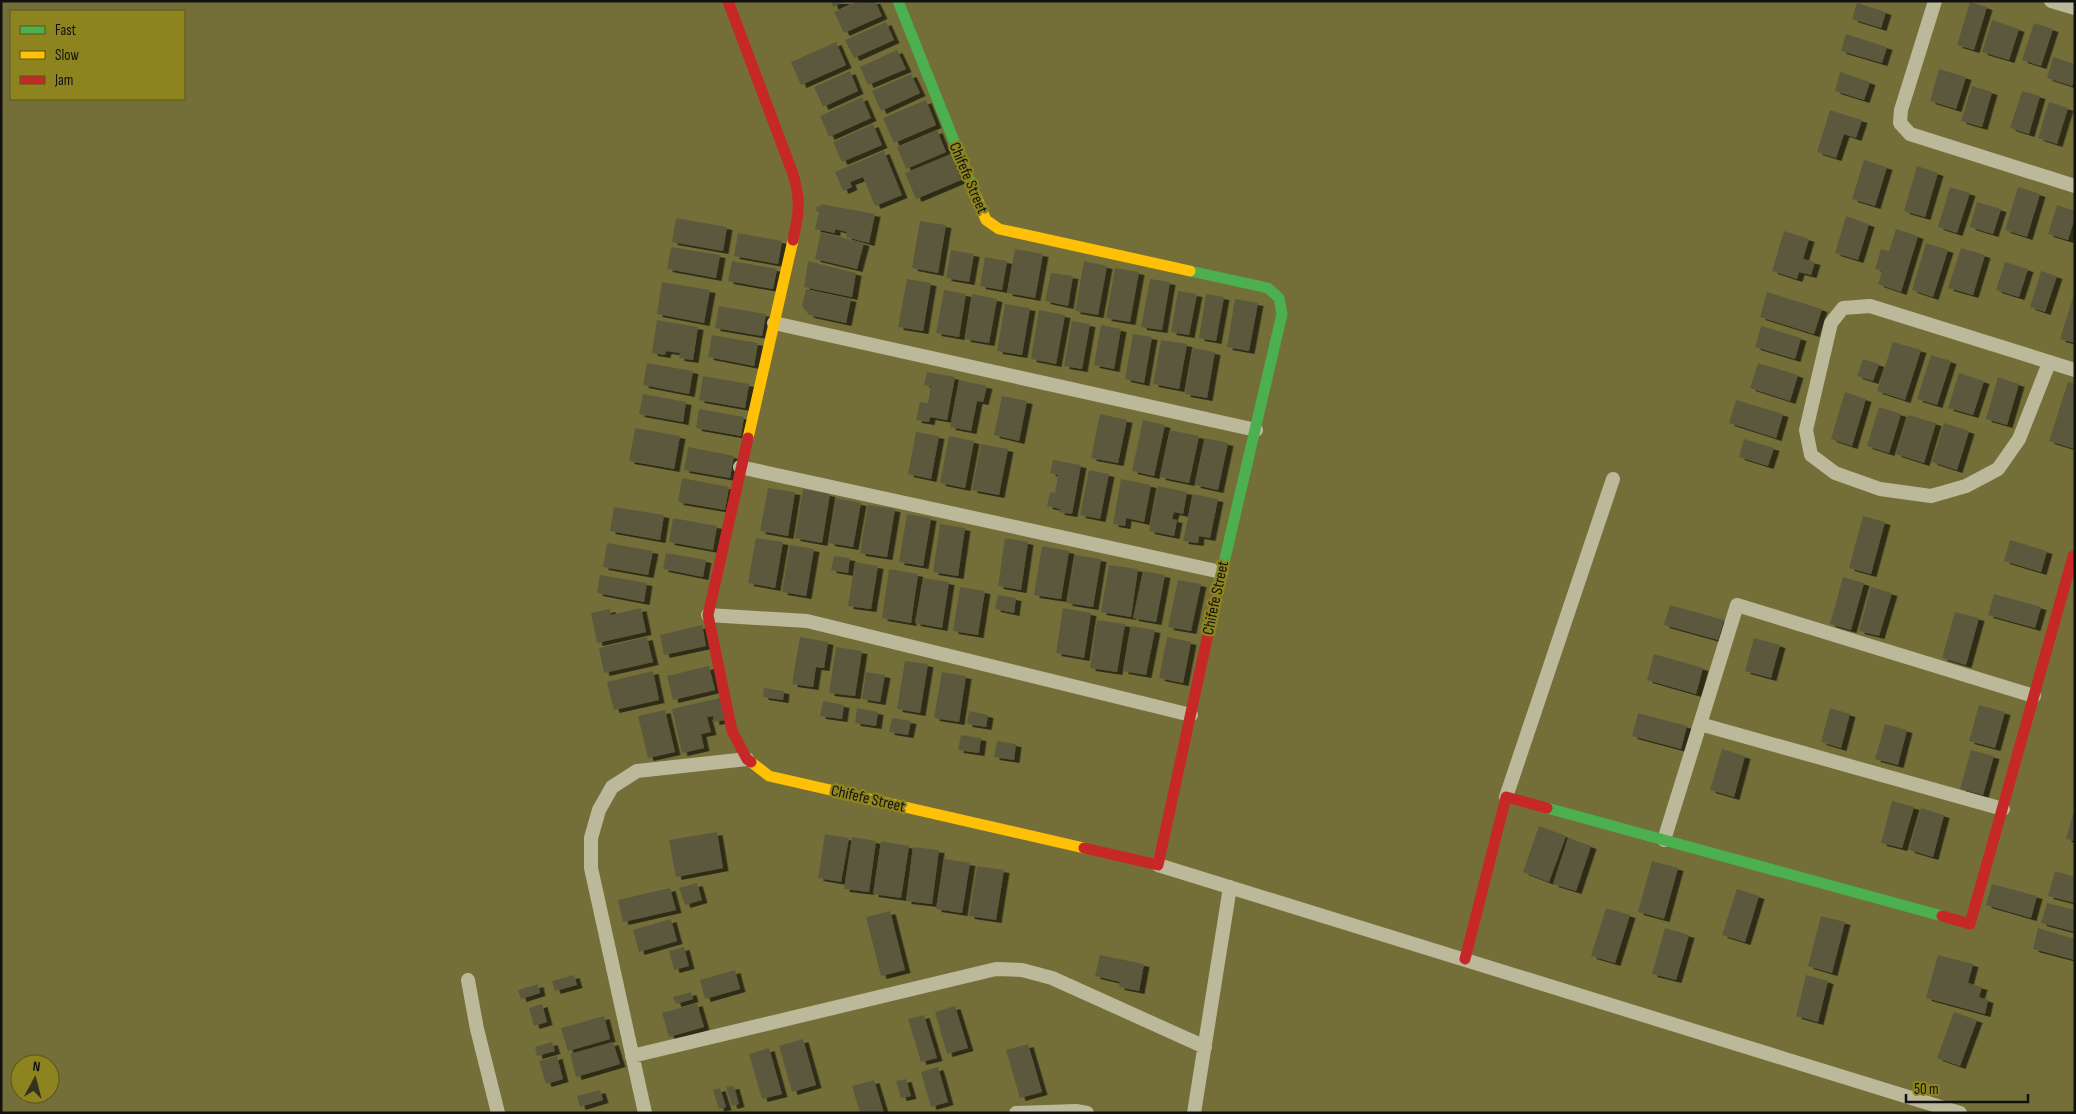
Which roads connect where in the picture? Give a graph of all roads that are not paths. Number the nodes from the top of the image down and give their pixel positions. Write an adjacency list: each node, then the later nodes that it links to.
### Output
1 (728, 1): 7 (street)
2 (898, 1): 10 (street, Chifefe Street)
3 (1935, 1): 6 (street)
4 (2051, 1): 5 (street)
5 (2075, 8)
6 (2075, 186)
7 (774, 323): 10 (street); 11 (street)
8 (2049, 362): 8 (street); 9 (street)
9 (2075, 370)
10 (1256, 430): 14 (street, Chifefe Street)
11 (740, 467): 14 (street); 15 (street)
12 (1613, 479): 20 (street)
13 (2075, 557): 16 (street)
14 (1221, 572): 17 (street, Chifefe Street)
15 (708, 614): 17 (street); 19 (street, Chifefe Street)
16 (2034, 696): 18 (street); 21 (street)
17 (1191, 715): 23 (street, Chifefe Street)
18 (1700, 724): 21 (street); 22 (street)
19 (747, 758): 23 (street, Chifefe Street); 28 (street)
20 (1506, 797): 22 (street); 25 (street)
21 (2003, 809): 22 (street)
22 (1664, 840)
23 (1158, 865): 24 (street)
24 (1230, 887): 25 (street); 27 (street)
25 (1465, 959): 34 (street)
26 (468, 980): 29 (street)
27 (1205, 1047): 28 (street); 33 (street)
28 (632, 1056): 30 (street)
29 (498, 1113)
30 (645, 1113)
31 (1016, 1113): 32 (street)
32 (1087, 1113)
33 (1194, 1113)
34 (1960, 1113)

